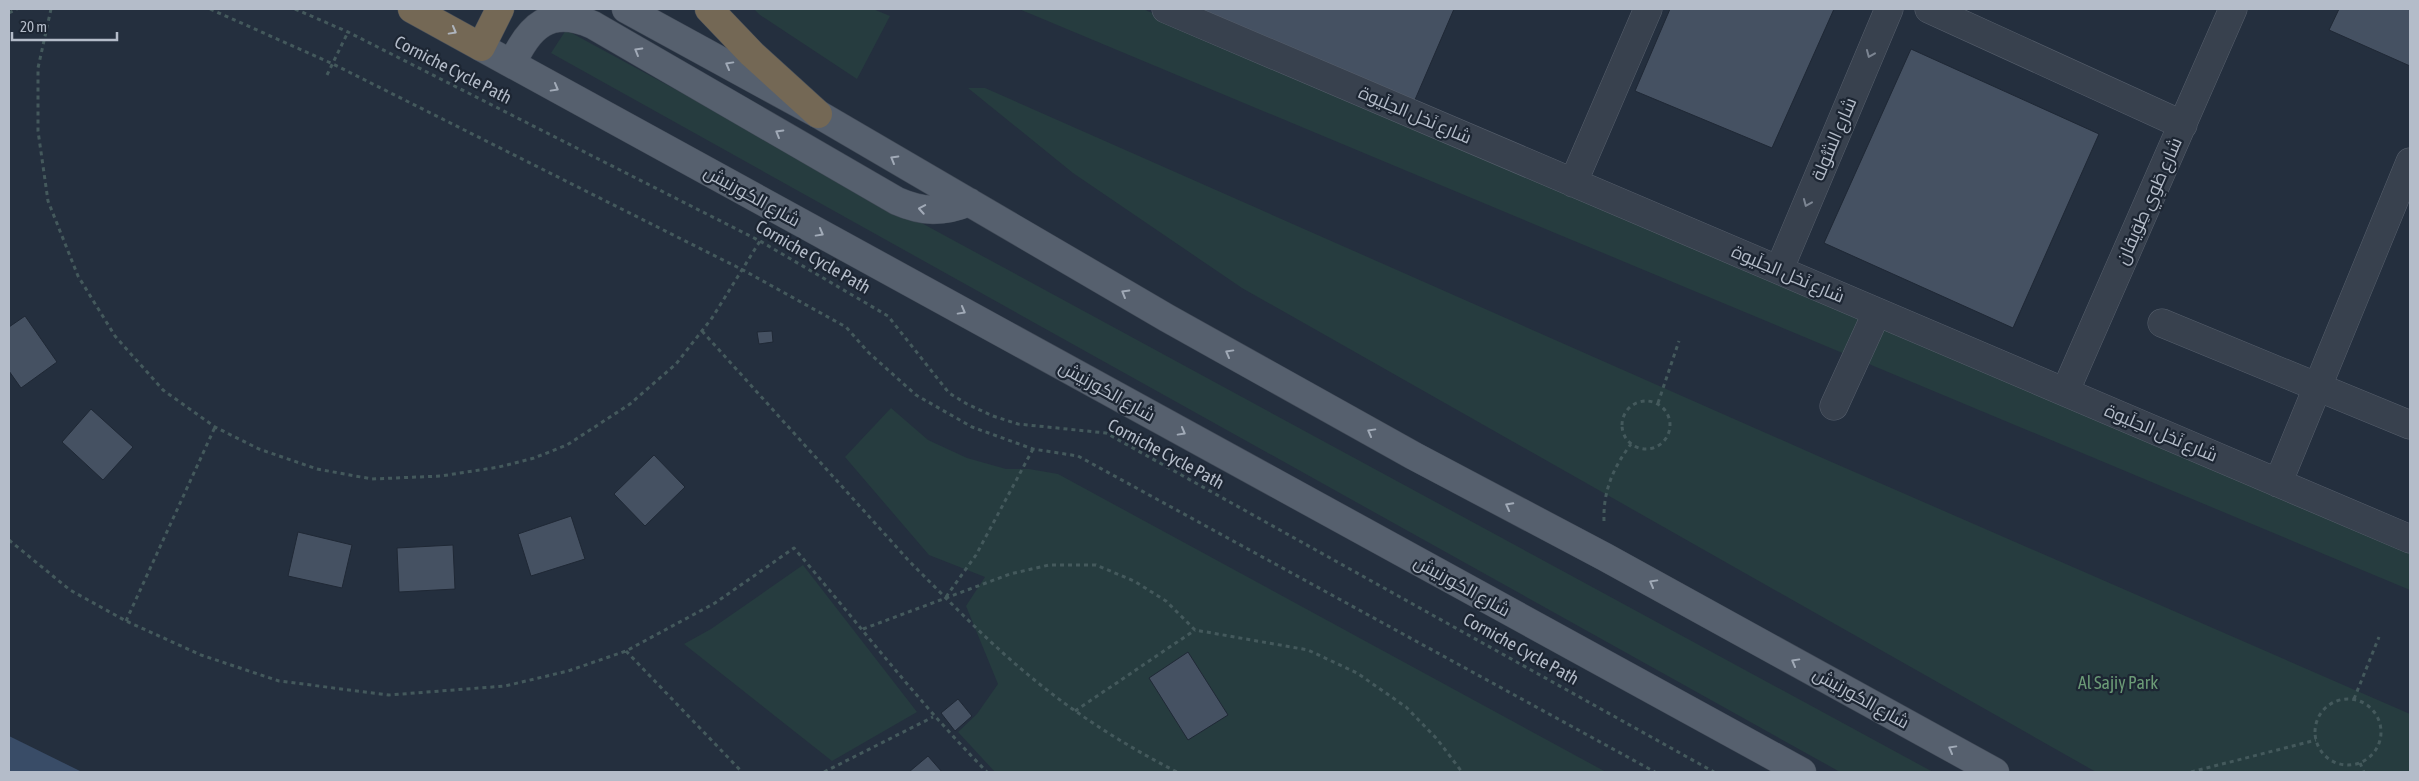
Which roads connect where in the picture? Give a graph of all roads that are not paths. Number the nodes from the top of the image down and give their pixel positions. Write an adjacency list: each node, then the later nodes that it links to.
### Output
1 (500, 9): 10 (highway)
2 (626, 9): 12 (main road, شارع الكورنيش, one-way to 2)
3 (709, 9): 12 (highway)
4 (1166, 9): 15 (street, شارع نَخل الحِلَيوة)
5 (1648, 9): 15 (street)
6 (1889, 9): 17 (street, شارع الشُّولة, one-way to 17)
7 (1929, 9): 13 (street)
8 (2233, 9): 13 (street, شارع طَوِي طِوَيقان)
9 (422, 11): 10 (highway, شارع الكورنيش, one-way to 10)
10 (481, 47): 11 (main road, شارع الكورنيش)
11 (512, 64): 16 (main road, one-way to 11); 26 (main road, شارع الكورنيش, one-way to 26)
12 (818, 114): 16 (main road, شارع الكورنيش, one-way to 12)
13 (2183, 125): 21 (street, شارع طَوِي طِوَيقان)
14 (2410, 162): 20 (street)
15 (1573, 183): 17 (street, شارع نَخل الحِلَيوة)
16 (969, 202): 27 (main road, شارع الكورنيش, one-way to 16)
17 (1779, 270): 18 (street, شارع نَخل الحِلَيوة)
18 (1877, 312): 21 (street, شارع نَخل الحِلَيوة); 22 (street)
19 (2162, 323): 20 (street)
20 (2318, 387): 23 (street); 24 (street)
21 (2065, 392): 24 (street, شارع نَخل الحِلَيوة)
22 (1834, 406)
23 (2410, 425)
24 (2278, 483): 25 (street, شارع نَخل الحِلَيوة)
25 (2410, 539)
26 (1802, 772)
27 (1995, 772)

